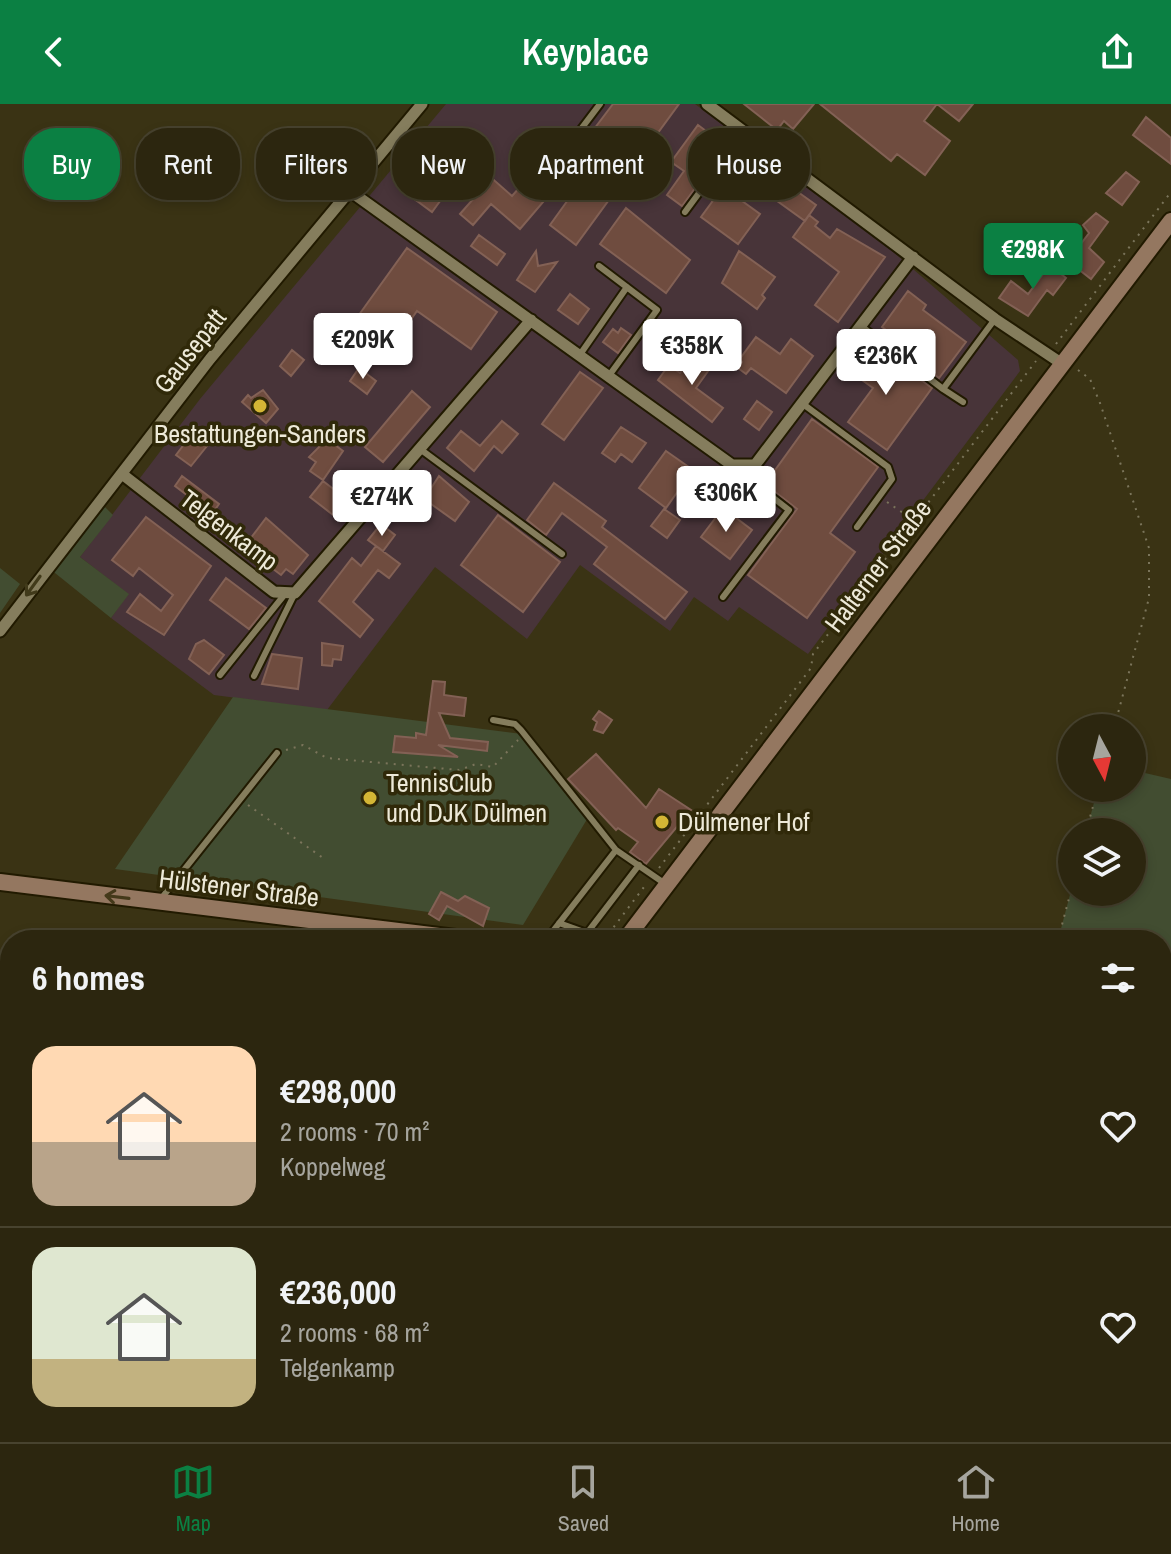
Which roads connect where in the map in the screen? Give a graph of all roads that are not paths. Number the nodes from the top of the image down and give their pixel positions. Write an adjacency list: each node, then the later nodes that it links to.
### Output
1 (422, 104): 6 (street, Gausepatt)
2 (600, 104): 4 (lane)
3 (707, 104): 5 (street)
4 (582, 128)
5 (739, 128)
6 (376, 160)
7 (810, 181): 13 (street)
8 (342, 200): 27 (street, Gausepatt)
9 (363, 200): 17 (street)
10 (694, 200): 11 (lane)
11 (685, 212)
12 (1171, 221): 20 (main road, Halterner Straße)
13 (913, 257): 16 (street); 18 (street)
14 (599, 266): 15 (lane)
15 (627, 287): 19 (lane); 21 (lane)
16 (995, 319): 20 (street); 22 (lane)
17 (531, 320): 19 (street); 25 (street, Telgenkamp)
18 (861, 326): 22 (lane); 24 (street)
19 (579, 356): 21 (street)
20 (1061, 363): 39 (main road, Halterner Straße)
21 (608, 377): 26 (street)
22 (943, 389): 23 (lane)
23 (963, 402)
24 (803, 404): 26 (street); 28 (lane)
25 (418, 448): 29 (lane); 30 (street, Telgenkamp)
26 (749, 465): 31 (lane)
27 (122, 474): 30 (street, Telgenkamp); 32 (street, Gausepatt, one-way to 32)
28 (857, 527)
29 (562, 554)
30 (290, 593): 33 (lane); 34 (lane)
31 (723, 597)
32 (0, 631)
33 (220, 675)
34 (254, 676)
35 (493, 720): 37 (lane)
36 (277, 753): 41 (lane)
37 (616, 850): 38 (lane); 42 (lane)
38 (639, 865): 39 (lane); 46 (lane)
39 (660, 880): 47 (main road, Halterner Straße)
40 (0, 882): 41 (main road, Hülstener Straße, one-way to 40)
41 (158, 902): 43 (main road, Hülstener Straße)
42 (559, 923): 44 (lane); 45 (lane)
43 (389, 930)
44 (554, 930)
45 (579, 930)
46 (589, 930)
47 (631, 930)

